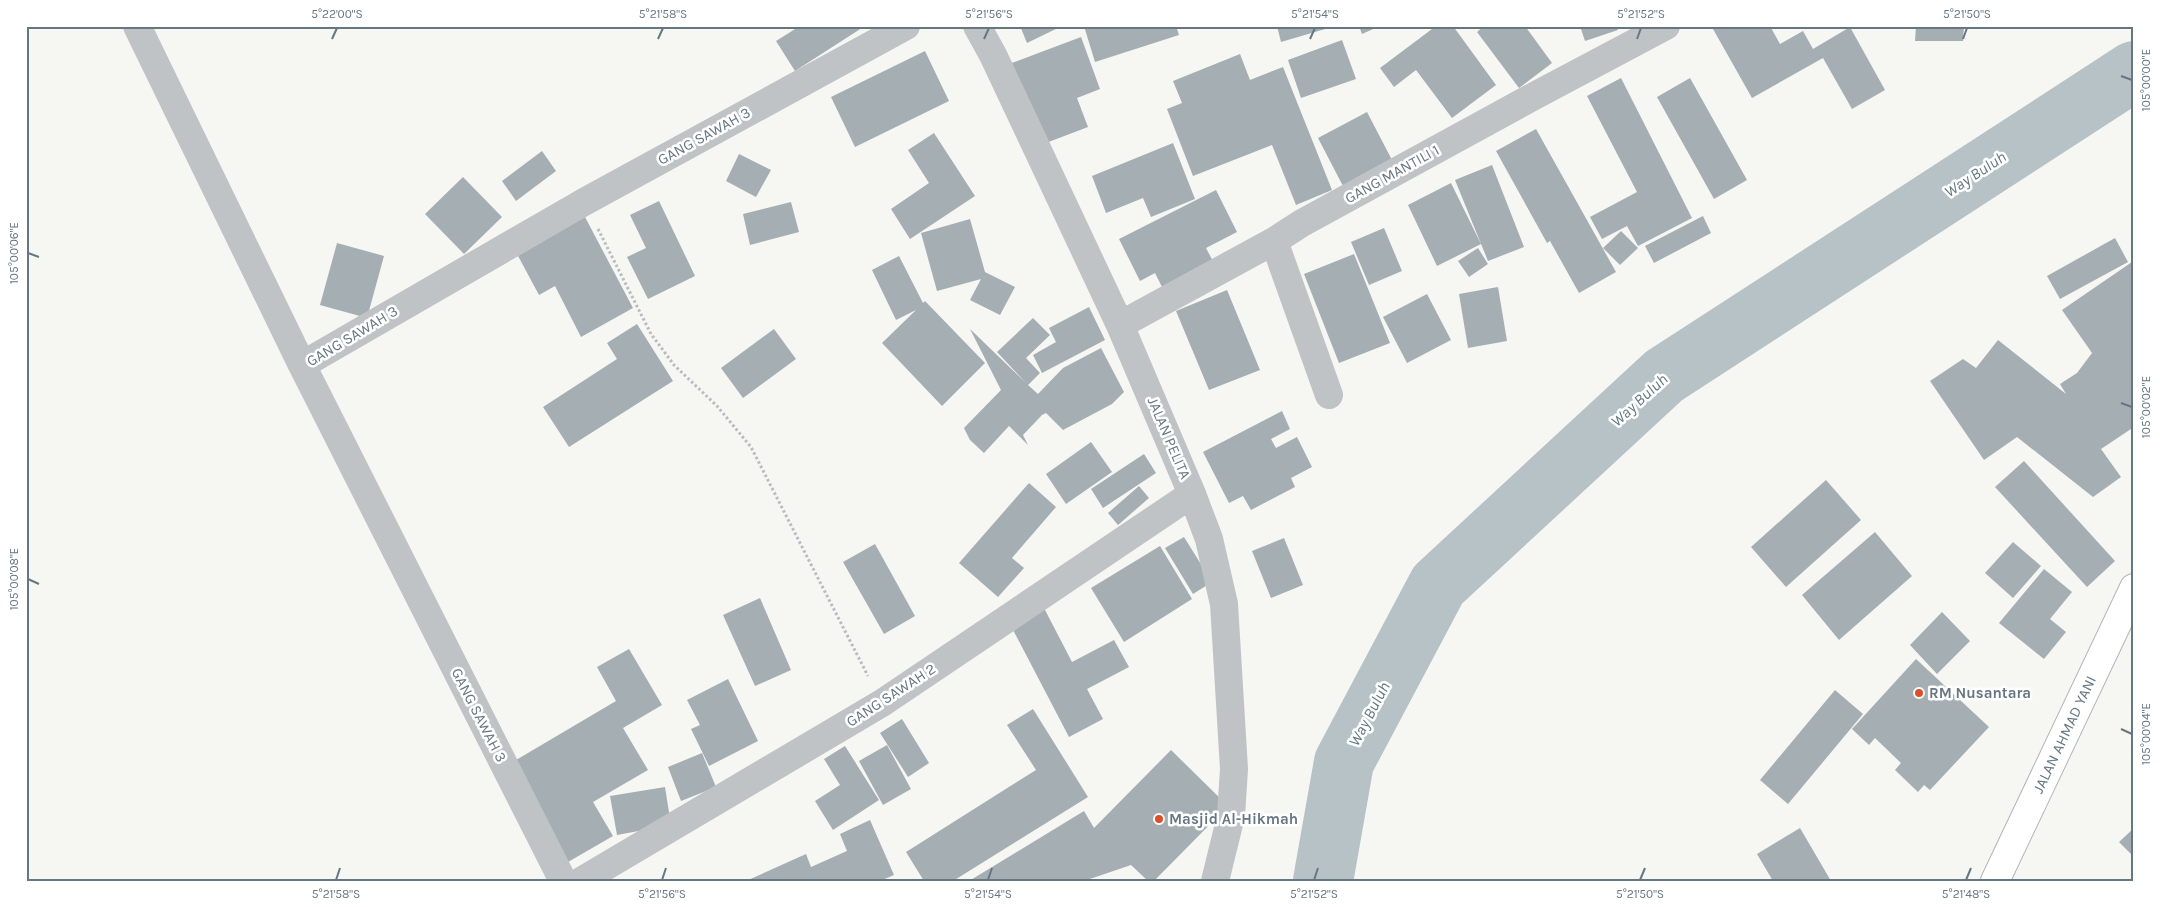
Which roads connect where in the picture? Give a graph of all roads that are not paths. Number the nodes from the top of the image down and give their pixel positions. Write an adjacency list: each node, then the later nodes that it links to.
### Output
1 (137, 26): 7 (street)
2 (906, 26): 7 (street, GANG SAWAH 3)
3 (977, 26): 6 (street, JALAN PELITA)
4 (1666, 26): 5 (street, GANG MANTILI 1)
5 (1274, 242): 6 (street, GANG MANTILI 1); 8 (street)
6 (1120, 325): 9 (street, JALAN PELITA)
7 (302, 364): 11 (street, GANG SAWAH 3)
8 (1329, 396)
9 (1192, 494): 12 (street, GANG SAWAH 2); 13 (street, JALAN PELITA)
10 (2134, 588): 14 (highway, JALAN AHMAD YANI)
11 (563, 881)
12 (581, 881)
13 (1215, 881)
14 (1995, 881)

